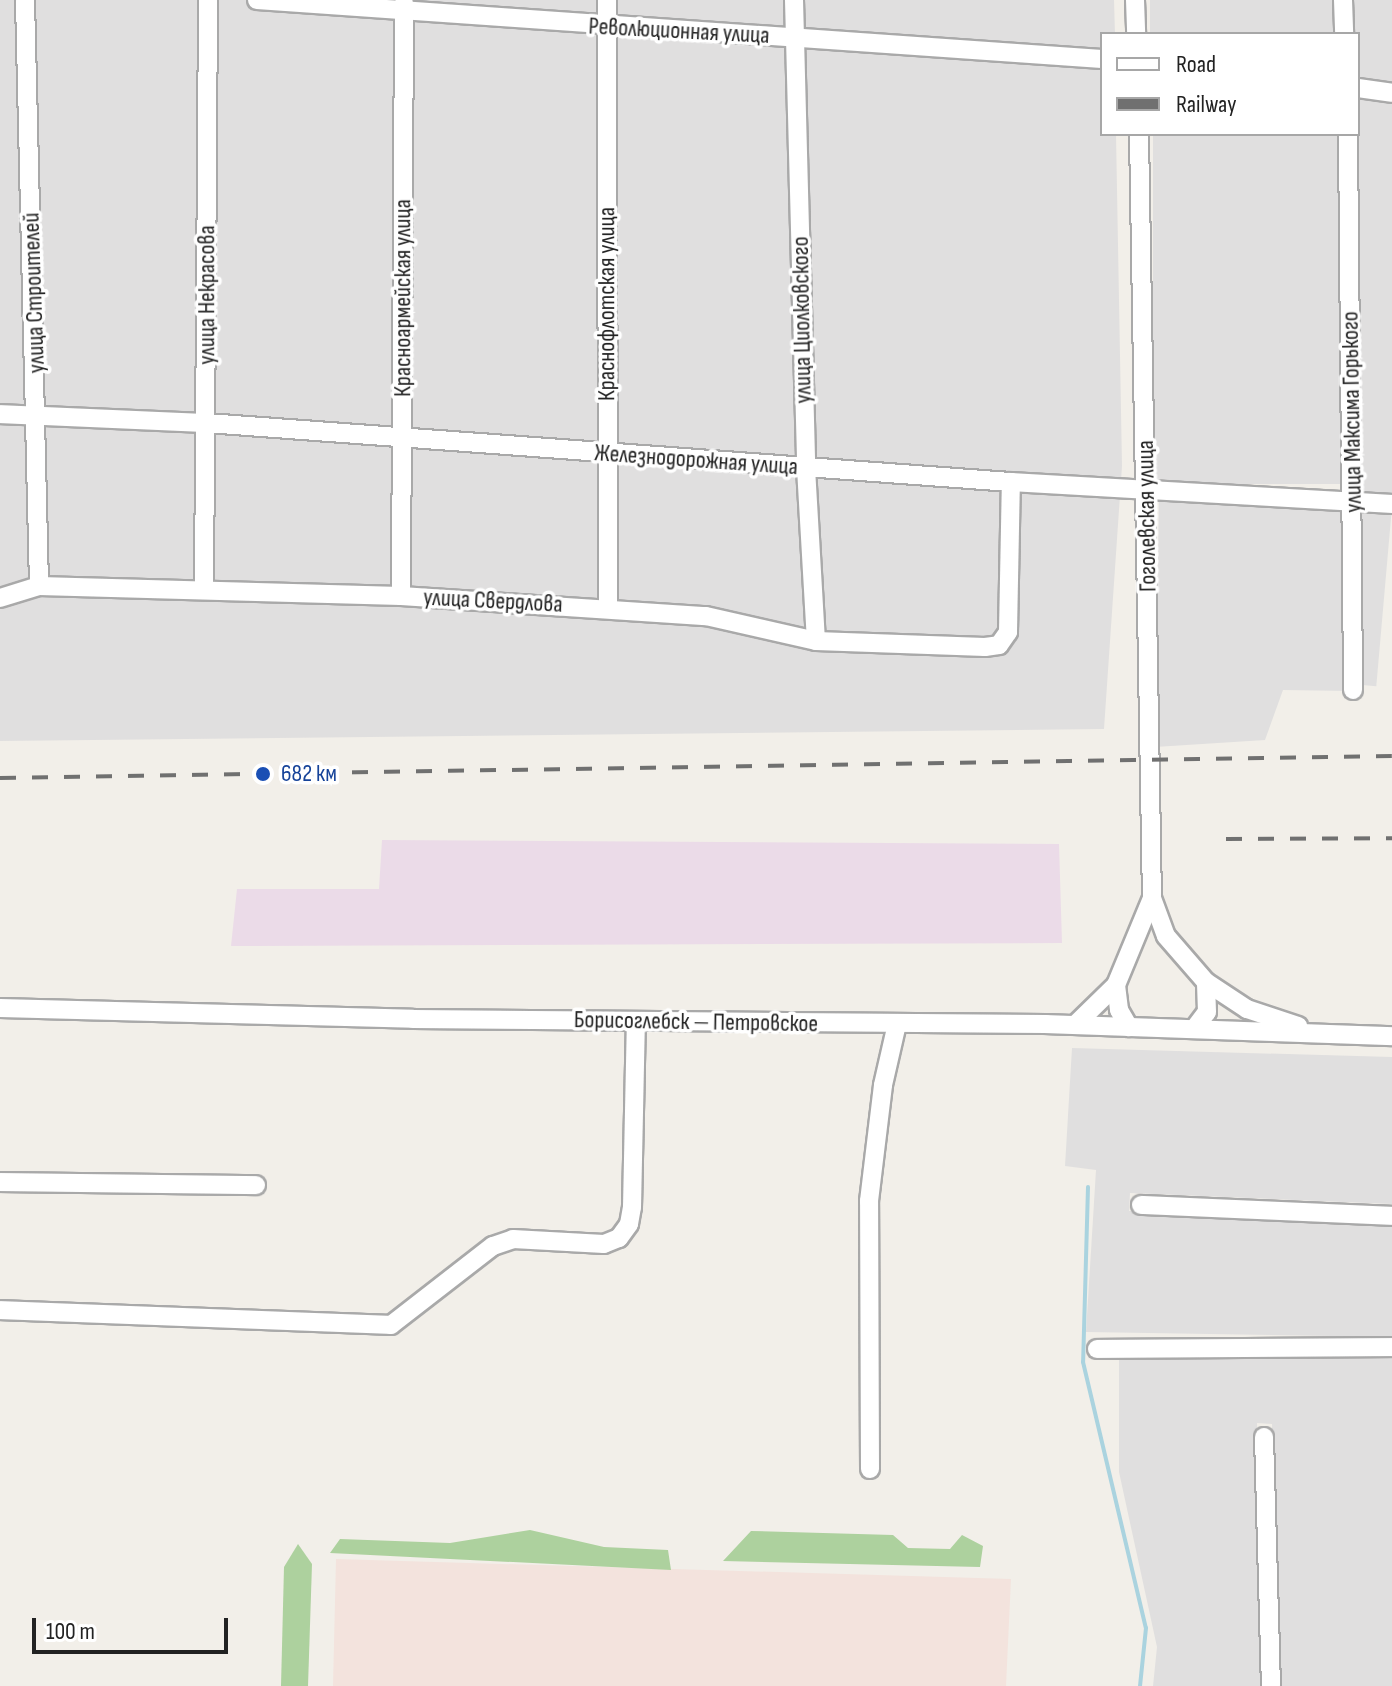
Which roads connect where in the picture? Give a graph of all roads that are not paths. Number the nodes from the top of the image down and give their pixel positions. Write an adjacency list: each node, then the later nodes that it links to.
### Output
1 (25, 0): 19 (street, улица Строителей)
2 (208, 0): 20 (street, улица Некрасова)
3 (257, 0): 8 (street, Революционная улица)
4 (607, 0): 9 (street, Краснофлотская улица)
5 (794, 0): 12 (street, улица Циолковского)
6 (1135, 0): 10 (street)
7 (1343, 0): 11 (street)
8 (404, 6): 9 (street, Революционная улица); 21 (street, Красноармейская улица)
9 (607, 28): 12 (street, Революционная улица); 22 (street, Краснофлотская улица)
10 (1136, 32)
11 (1344, 32)
12 (795, 37): 13 (street, Революционная улица); 23 (street, улица Циолковского)
13 (1100, 59)
14 (1360, 88): 15 (street)
15 (1392, 93)
16 (1139, 136): 25 (street, Гоголевская улица)
17 (1348, 136): 26 (street, улица Максима Горького)
18 (0, 414): 19 (street, Железнодорожная улица)
19 (37, 415): 20 (street, Железнодорожная улица); 28 (street, улица Строителей)
20 (207, 423): 21 (street, Железнодорожная улица); 29 (street, улица Некрасова)
21 (403, 438): 22 (street, Железнодорожная улица); 30 (street, Красноармейская улица)
22 (607, 454): 23 (street, Железнодорожная улица); 32 (street, Краснофлотская улица)
23 (806, 468): 24 (street, Железнодорожная улица); 33 (street, улица Циолковского)
24 (1011, 482): 25 (street, Железнодорожная улица); 33 (street, улица Свердлова)
25 (1147, 489): 26 (street, Железнодорожная улица); 35 (street, Гоголевская улица)
26 (1354, 501): 27 (street, Железнодорожная улица); 34 (street, улица Максима Горького)
27 (1392, 504)
28 (39, 586): 29 (street, улица Свердлова); 31 (street, улица Свердлова)
29 (204, 590): 30 (street, улица Свердлова)
30 (401, 596): 32 (street, улица Свердлова)
31 (0, 598)
32 (608, 608): 33 (street, улица Свердлова)
33 (816, 641)
34 (1353, 690)
35 (1152, 898): 36 (street); 37 (street)
36 (1206, 982): 43 (street); 44 (street)
37 (1116, 985): 41 (street); 42 (street)
38 (0, 1008): 39 (street, Борисоглебск — Петровское)
39 (636, 1022): 40 (street, Борисоглебск — Петровское); 50 (street)
40 (897, 1024): 41 (street, Борисоглебск — Петровское); 54 (street)
41 (1075, 1025): 42 (street, Борисоглебск — Петровское)
42 (1129, 1027): 43 (street, Борисоглебск — Петровское)
43 (1194, 1029): 44 (street, Борисоглебск — Петровское)
44 (1316, 1032): 45 (street, Борисоглебск — Петровское)
45 (1392, 1036)
46 (0, 1182): 47 (street)
47 (256, 1185)
48 (1141, 1205): 49 (street)
49 (1392, 1216)
50 (0, 1310)
51 (1392, 1347): 52 (street)
52 (1097, 1349)
53 (1264, 1437): 55 (street)
54 (870, 1469)
55 (1271, 1686)

